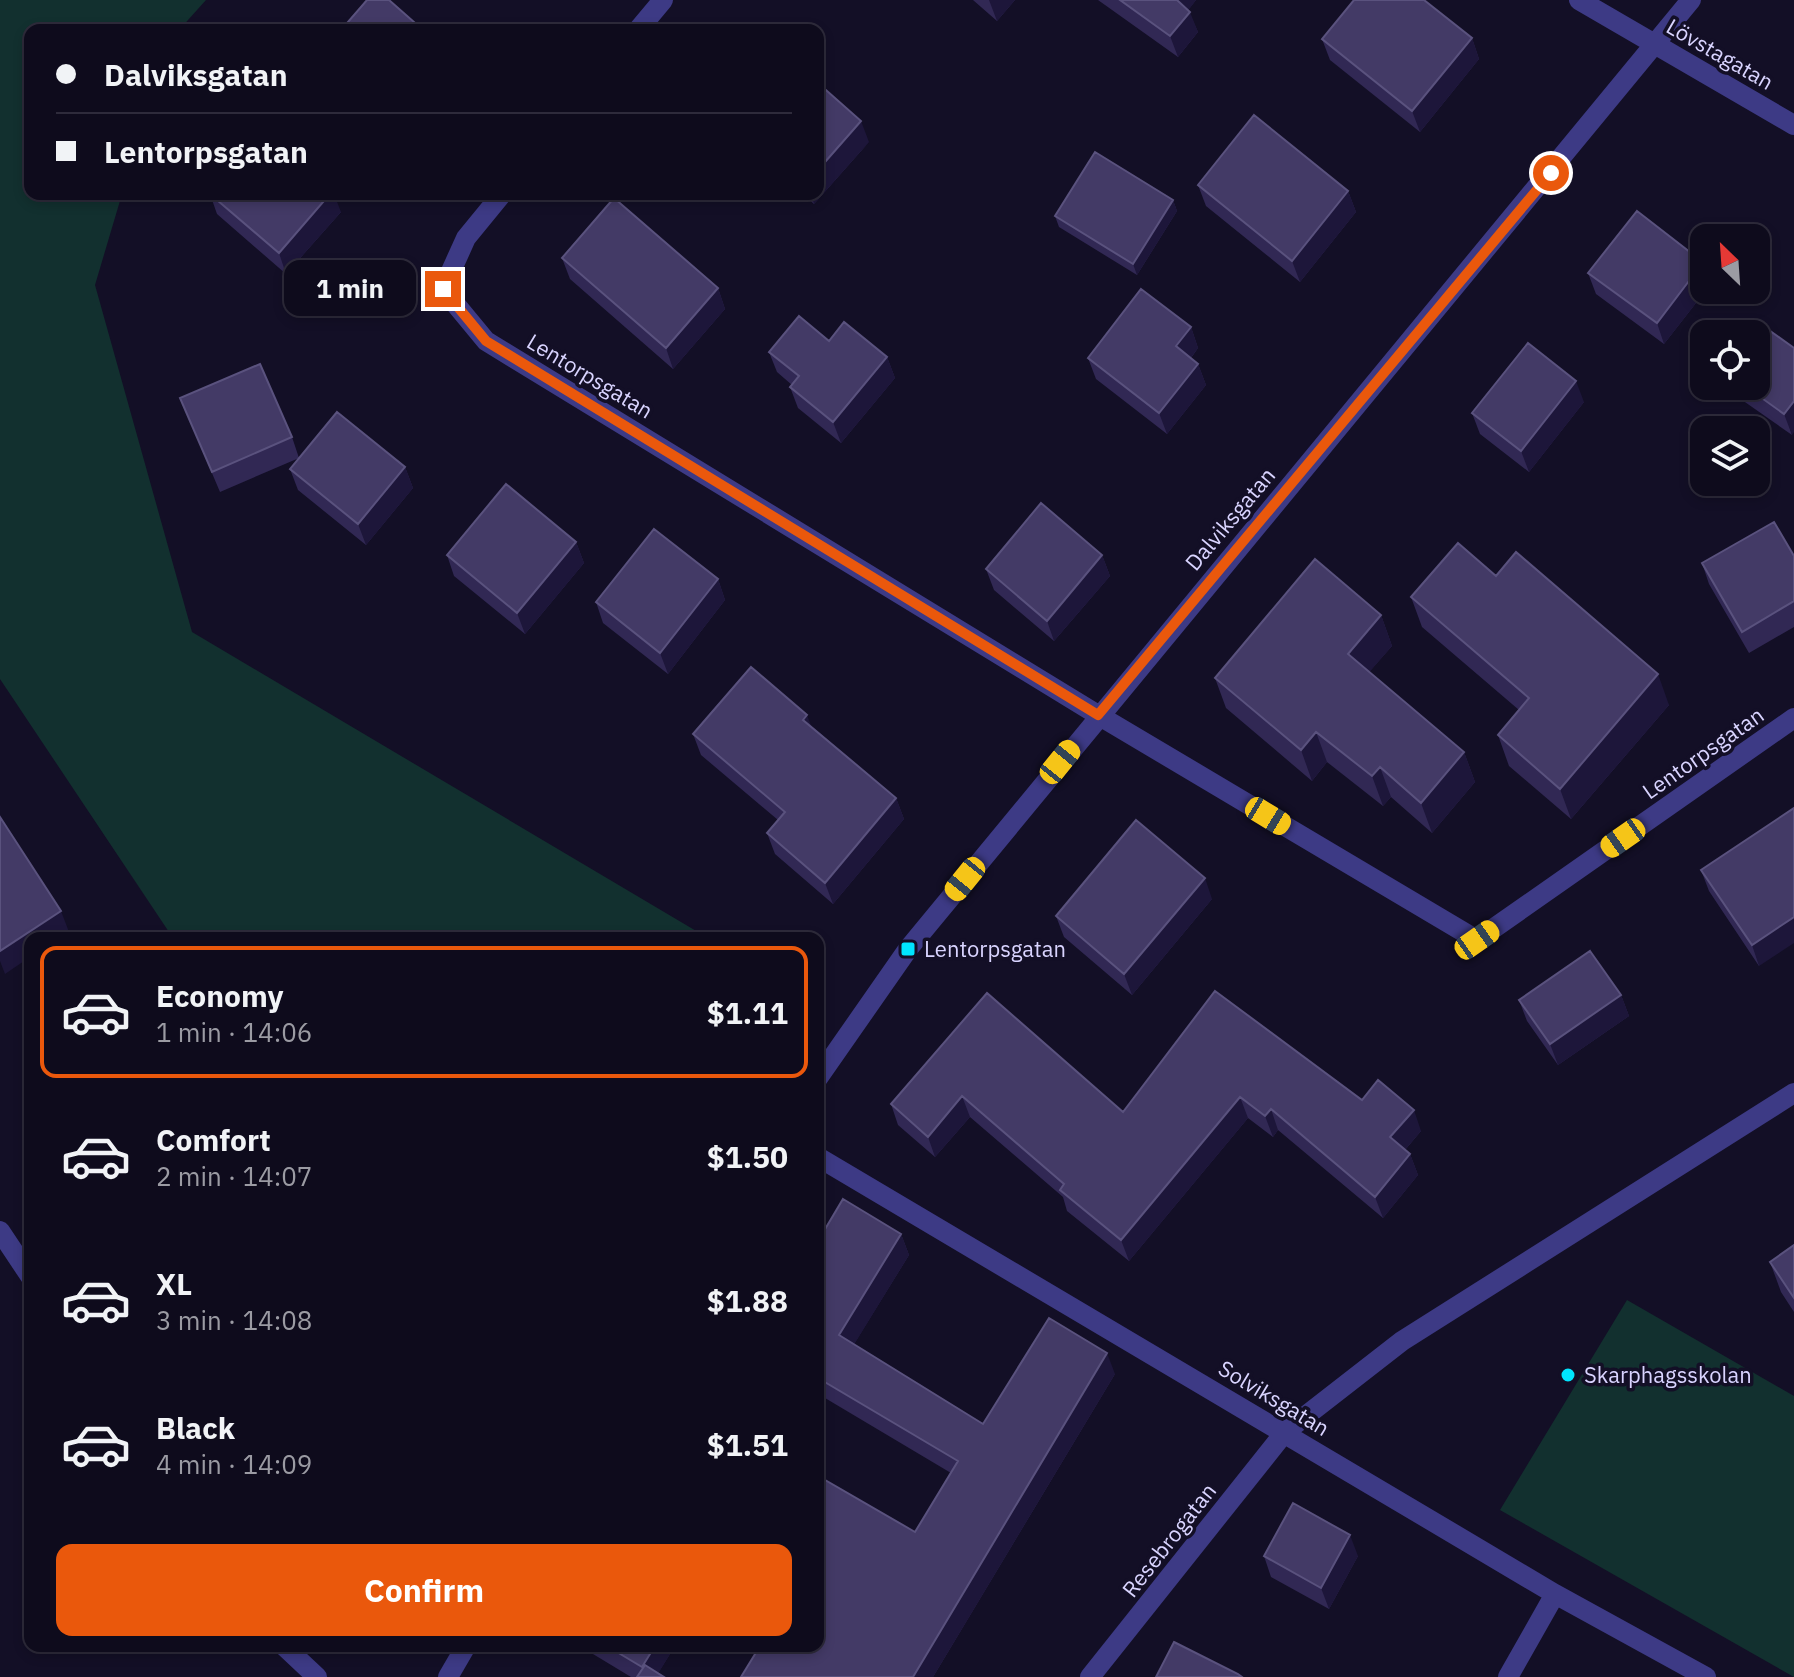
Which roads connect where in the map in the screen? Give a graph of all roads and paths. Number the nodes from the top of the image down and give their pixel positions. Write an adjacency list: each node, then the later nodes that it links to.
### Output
1 (663, 0): 4 (street)
2 (1579, 0): 5 (street, Lövstagatan)
3 (1691, 0): 5 (street, Dalviksgatan)
4 (643, 24)
5 (1656, 44): 6 (street, Lövstagatan); 8 (street, Dalviksgatan)
6 (1794, 125)
7 (497, 200): 8 (street, Lentorpsgatan)
8 (1098, 715): 9 (street, Lentorpsgatan); 10 (street, Dalviksgatan)
9 (1794, 718)
10 (824, 1069)
11 (1794, 1093): 15 (street, Resebrogatan)
12 (824, 1161): 15 (street, Solviksgatan)
13 (0, 1231): 14 (street)
14 (24, 1267)
15 (1285, 1432): 16 (street, Solviksgatan); 21 (street, Resebrogatan)
16 (1555, 1594): 22 (street); 23 (street, Solviksgatan)
17 (290, 1652): 19 (street)
18 (463, 1652): 20 (street)
19 (317, 1677)
20 (448, 1677)
21 (1090, 1677)
22 (1508, 1677)
23 (1706, 1677)

